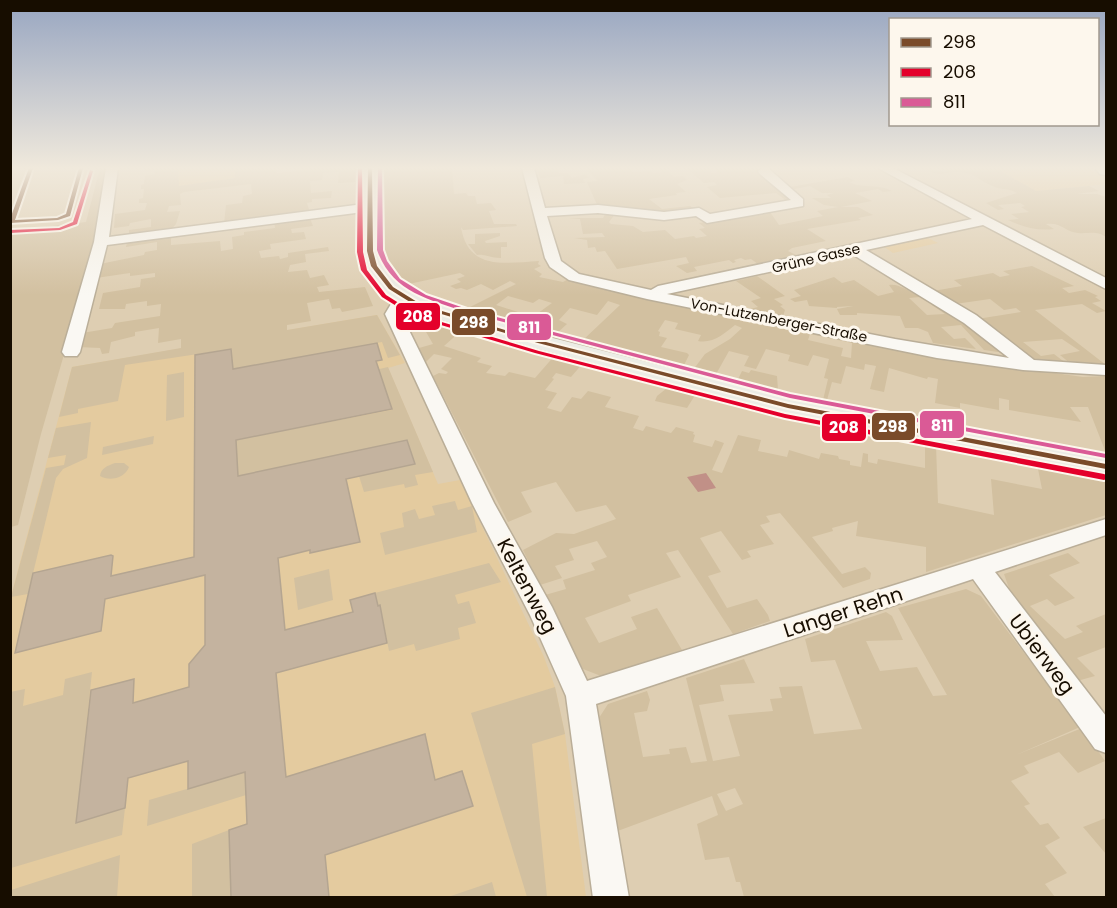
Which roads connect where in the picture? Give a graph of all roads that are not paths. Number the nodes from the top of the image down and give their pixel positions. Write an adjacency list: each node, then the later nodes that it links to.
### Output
1 (106, 210): 10 (street)
2 (344, 210): 10 (street)
3 (370, 210): 14 (street)
4 (572, 210): 8 (street)
5 (611, 210): 6 (street)
6 (753, 210)
7 (963, 210): 9 (street)
8 (541, 212): 13 (street, Von-Lutzenberger-Straße)
9 (983, 221): 11 (street, Grüne Gasse); 12 (street)
10 (101, 242): 15 (street)
11 (854, 249): 13 (street, Grüne Gasse); 16 (street)
12 (1107, 284)
13 (648, 293): 16 (street, Von-Lutzenberger-Straße)
14 (410, 301): 18 (street); 21 (street, Keltenweg)
15 (71, 352)
16 (1029, 364): 17 (street, Von-Lutzenberger-Straße)
17 (1107, 370)
18 (1107, 467)
19 (1107, 527): 20 (street, Langer Rehn)
20 (978, 568): 21 (street, Langer Rehn); 22 (street, Ubierweg)
21 (580, 696): 23 (street, Keltenweg)
22 (1107, 739)
23 (611, 897)

